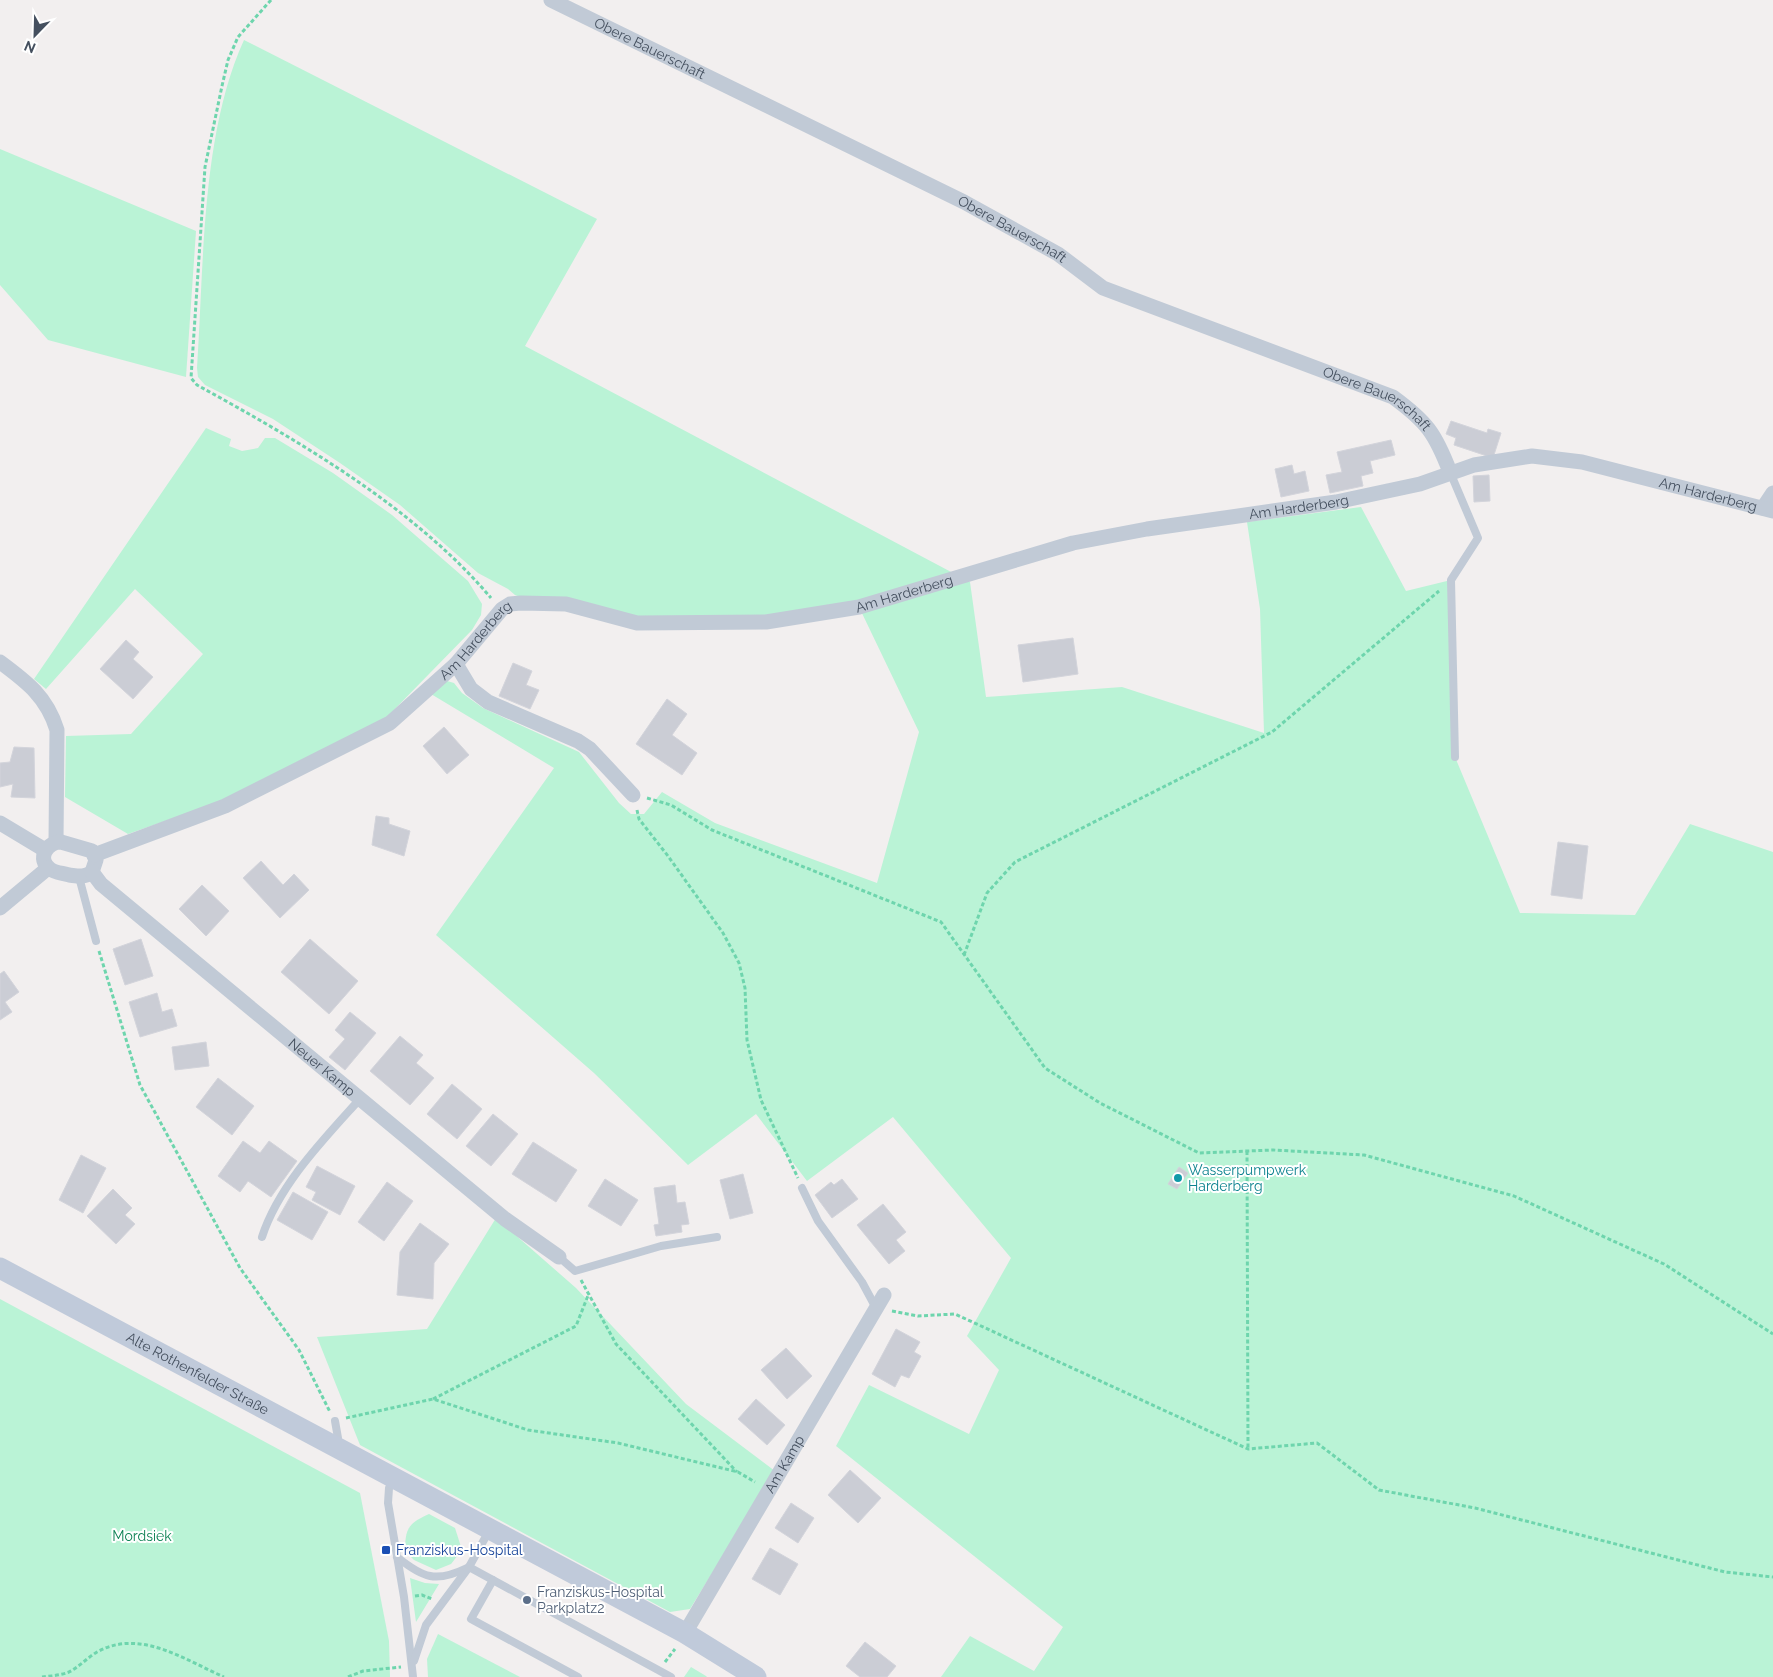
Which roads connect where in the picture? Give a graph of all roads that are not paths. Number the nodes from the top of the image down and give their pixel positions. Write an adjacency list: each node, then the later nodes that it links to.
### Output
1 (551, 0): 2 (street, Obere Bauerschaft)
2 (1450, 472): 4 (street, Am Harderberg); 6 (street, Am Harderberg); 7 (lane)
3 (1773, 493): 4 (street)
4 (1768, 510)
5 (0, 662): 10 (street)
6 (456, 664): 8 (street); 11 (street, Am Harderberg)
7 (1455, 758)
8 (633, 795)
9 (0, 823): 10 (street)
10 (51, 846): 11 (street); 12 (street)
11 (94, 855): 13 (street)
12 (48, 868): 13 (street); 14 (street)
13 (85, 874): 15 (lane); 16 (street, Neuer Kamp)
14 (0, 908)
15 (96, 941)
16 (359, 1100): 18 (lane); 20 (street, Neuer Kamp)
17 (802, 1188): 22 (lane)
18 (262, 1237)
19 (717, 1237): 20 (lane)
20 (559, 1257)
21 (0, 1268): 24 (street, Alte Rothenfelder Straße)
22 (880, 1302): 30 (street, Am Kamp)
23 (335, 1421): 24 (lane)
24 (336, 1447): 25 (street, Alte Rothenfelder Straße)
25 (395, 1477): 26 (street, Alte Rothenfelder Straße); 27 (lane)
26 (490, 1528): 28 (lane); 30 (street, Alte Rothenfelder Straße)
27 (397, 1557): 28 (lane); 31 (lane)
28 (469, 1567): 29 (lane); 31 (lane)
29 (493, 1580): 33 (lane); 34 (lane)
30 (682, 1638): 35 (street, Alte Rothenfelder Straße)
31 (412, 1665): 32 (lane)
32 (412, 1677)
33 (578, 1677)
34 (671, 1677)
35 (756, 1677)

